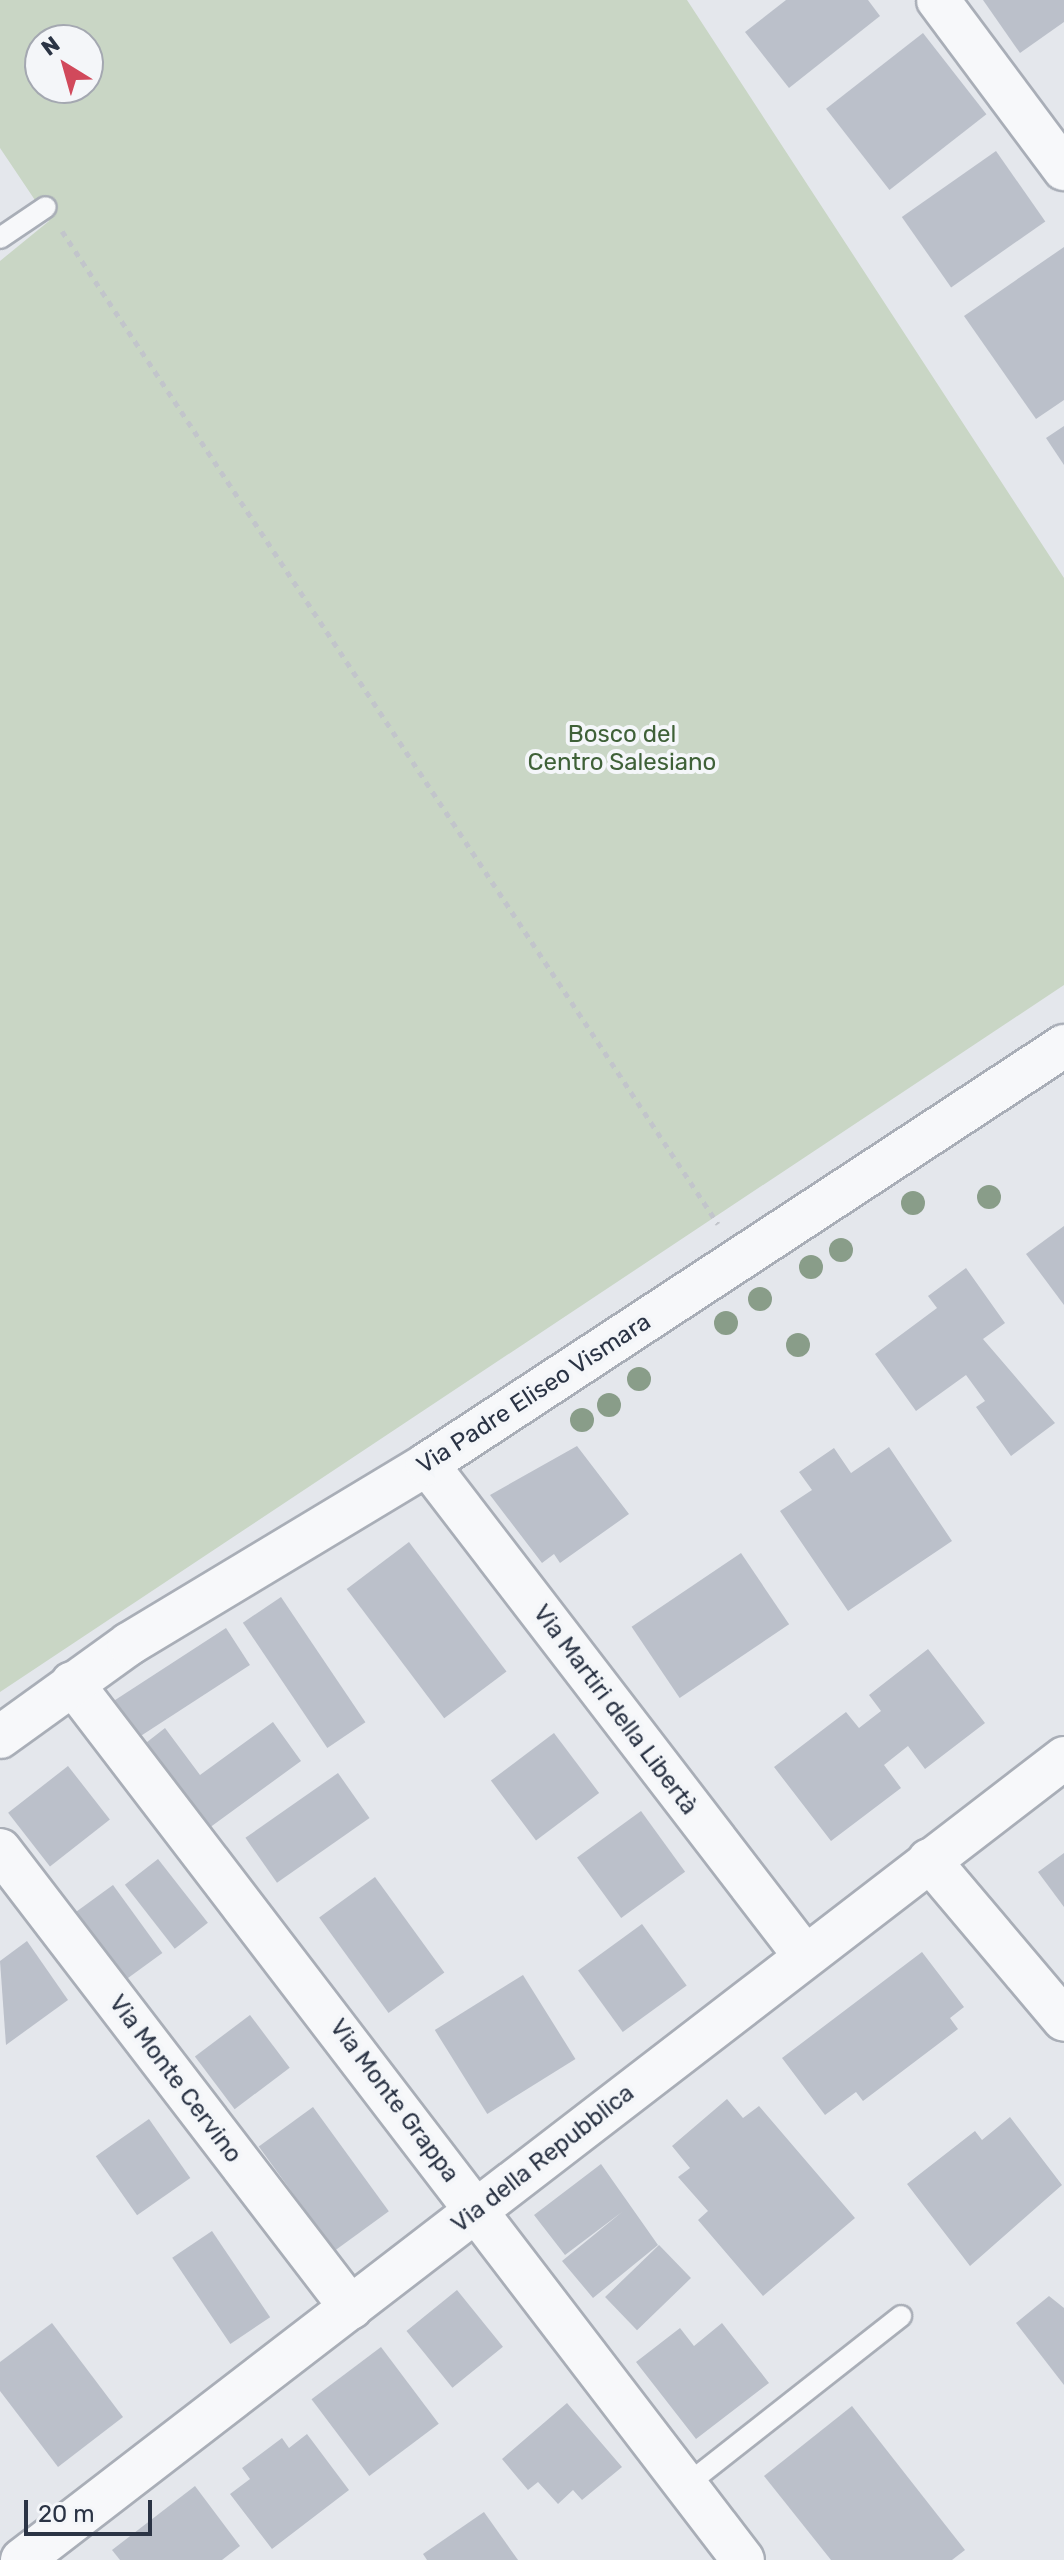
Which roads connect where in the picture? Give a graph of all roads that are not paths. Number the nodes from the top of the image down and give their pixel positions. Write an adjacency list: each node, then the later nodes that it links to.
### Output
1 (938, 0): 2 (street)
2 (1064, 169)
3 (46, 207): 4 (lane)
4 (0, 238)
5 (1064, 1046): 6 (street, Via Padre Eliseo Vismara)
6 (427, 1464): 7 (street, Via Padre Eliseo Vismara); 12 (street, Via Martiri della Libertà)
7 (72, 1683): 8 (street, Via Padre Eliseo Vismara); 14 (street, Via Monte Grappa)
8 (0, 1737)
9 (1064, 1758): 11 (street, Via della Repubblica)
10 (0, 1850): 15 (street, Via Monte Cervino)
11 (929, 1860): 12 (street, Via della Repubblica); 13 (street)
12 (804, 1955): 14 (street, Via della Repubblica)
13 (1064, 2020)
14 (477, 2211): 15 (street, Via della Repubblica); 17 (street, Via Monte Grappa)
15 (351, 2308): 18 (street, Via della Repubblica)
16 (901, 2316): 17 (lane)
17 (689, 2483): 19 (street, Via Monte Grappa)
18 (22, 2560)
19 (743, 2560)

